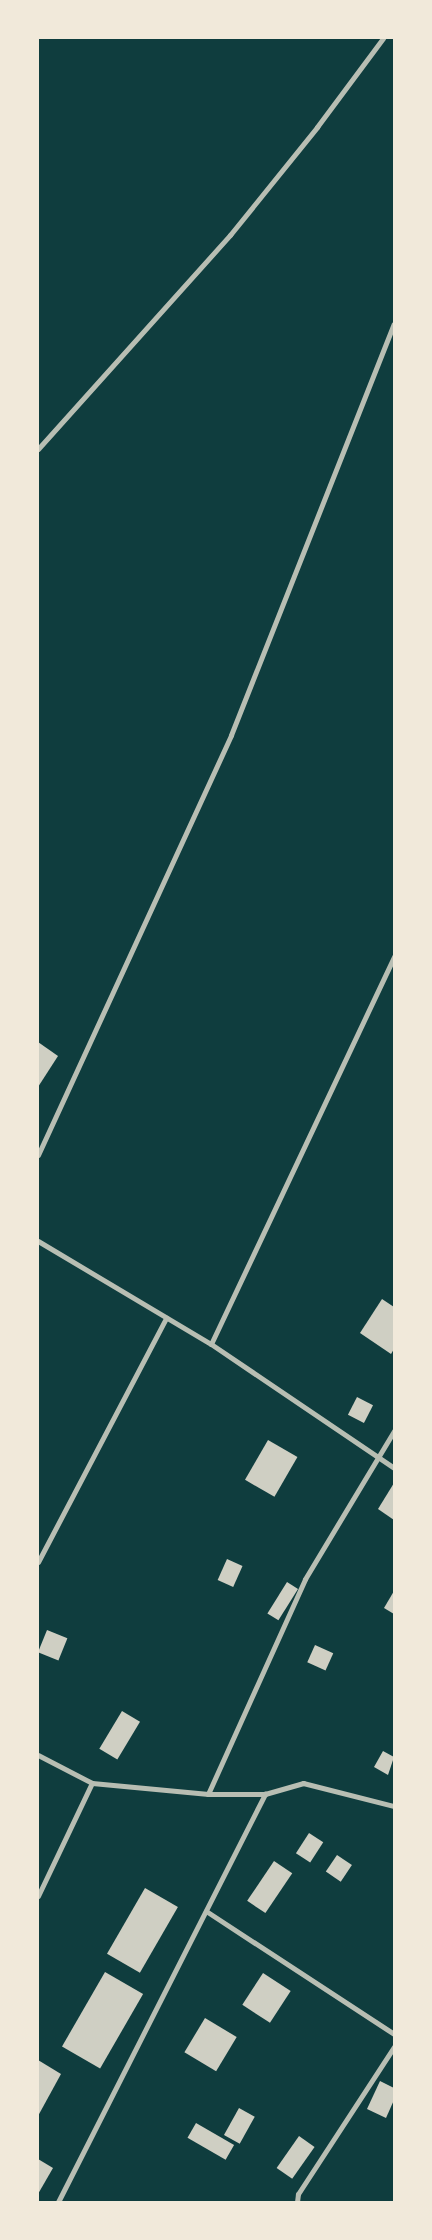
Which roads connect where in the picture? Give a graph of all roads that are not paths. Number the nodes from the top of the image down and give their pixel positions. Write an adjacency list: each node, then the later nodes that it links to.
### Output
1 (382, 38): 3 (street)
2 (394, 324): 5 (street)
3 (38, 449)
4 (394, 956): 8 (street)
5 (38, 1155)
6 (38, 1241): 7 (street)
7 (166, 1318): 8 (street); 12 (street)
8 (211, 1344): 10 (street)
9 (394, 1432): 10 (street)
10 (378, 1457): 11 (street); 15 (street)
11 (394, 1468)
12 (38, 1562)
13 (38, 1755): 14 (street)
14 (92, 1782): 15 (street); 18 (street)
15 (208, 1794): 16 (street)
16 (265, 1794): 17 (street); 19 (street)
17 (394, 1806)
18 (38, 1896)
19 (206, 1910): 20 (street); 22 (street)
20 (394, 2034)
21 (394, 2048): 23 (street)
22 (58, 2202)
23 (297, 2202)

